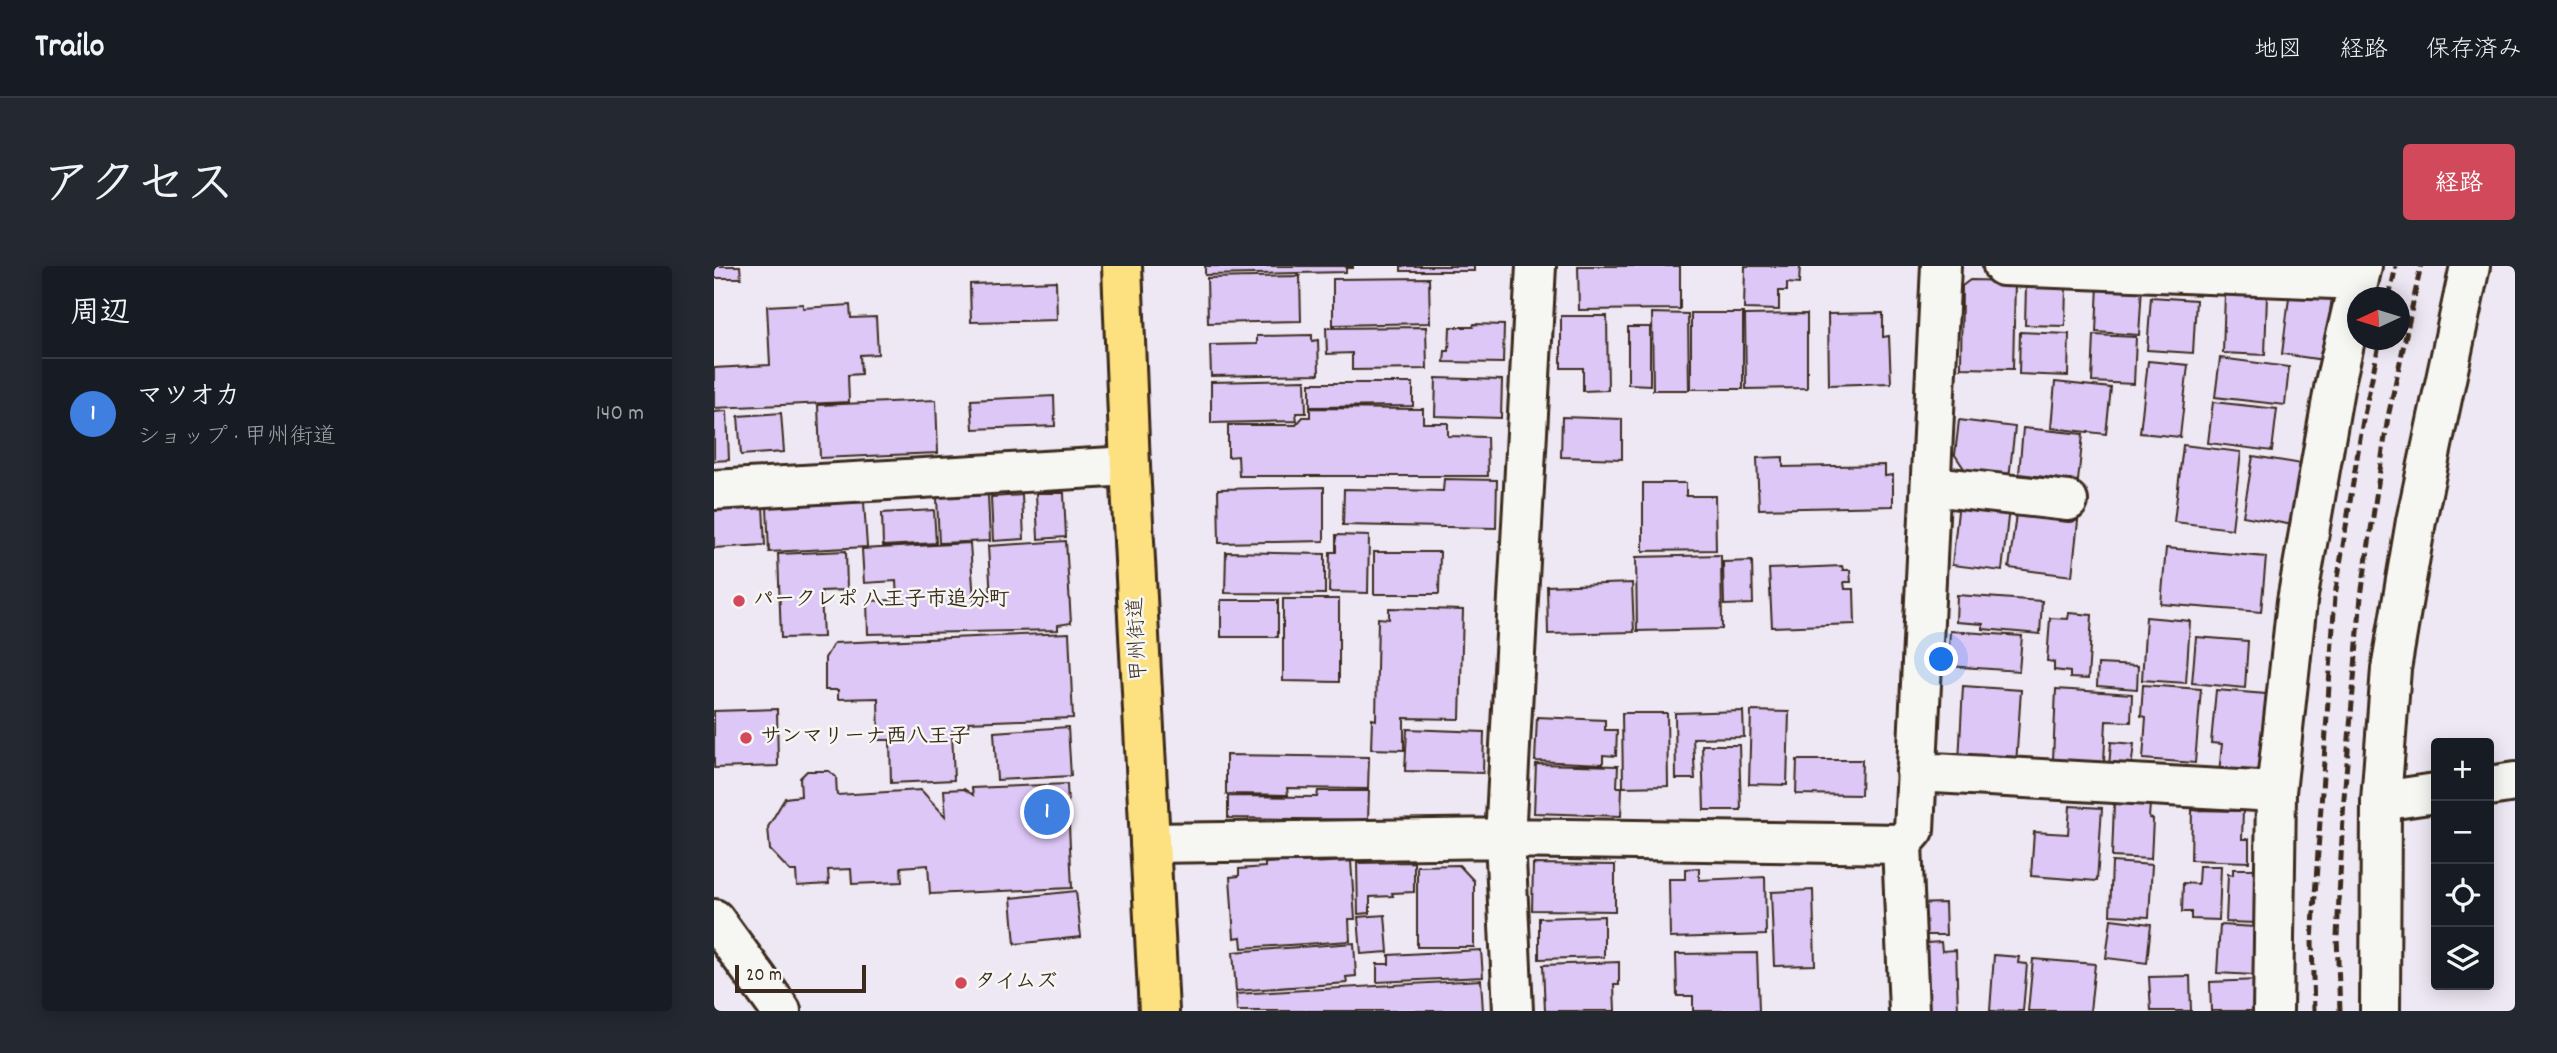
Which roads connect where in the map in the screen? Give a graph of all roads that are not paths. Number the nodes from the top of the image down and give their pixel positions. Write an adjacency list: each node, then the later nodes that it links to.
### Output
1 (1122, 266): 8 (highway, 甲州街道)
2 (1536, 266): 18 (street)
3 (1941, 266): 9 (street)
4 (2003, 266): 6 (street)
5 (2470, 266): 17 (street)
6 (2158, 269): 7 (street)
7 (2361, 273): 15 (street)
8 (1130, 466): 10 (street); 19 (highway, 甲州街道)
9 (1932, 486): 11 (street); 12 (street)
10 (714, 490)
11 (2068, 501)
12 (1916, 772): 15 (street); 20 (street)
13 (2515, 782): 14 (street)
14 (2494, 785)
15 (2276, 792): 26 (street)
16 (2431, 794): 17 (street)
17 (2381, 801): 27 (street)
18 (1505, 838): 19 (street); 20 (street); 24 (street)
19 (1150, 843): 23 (highway, 甲州街道)
20 (1902, 844): 25 (street)
21 (716, 926): 22 (street)
22 (781, 1011)
23 (1159, 1011)
24 (1513, 1011)
25 (1909, 1011)
26 (2273, 1011)
27 (2380, 1011)

